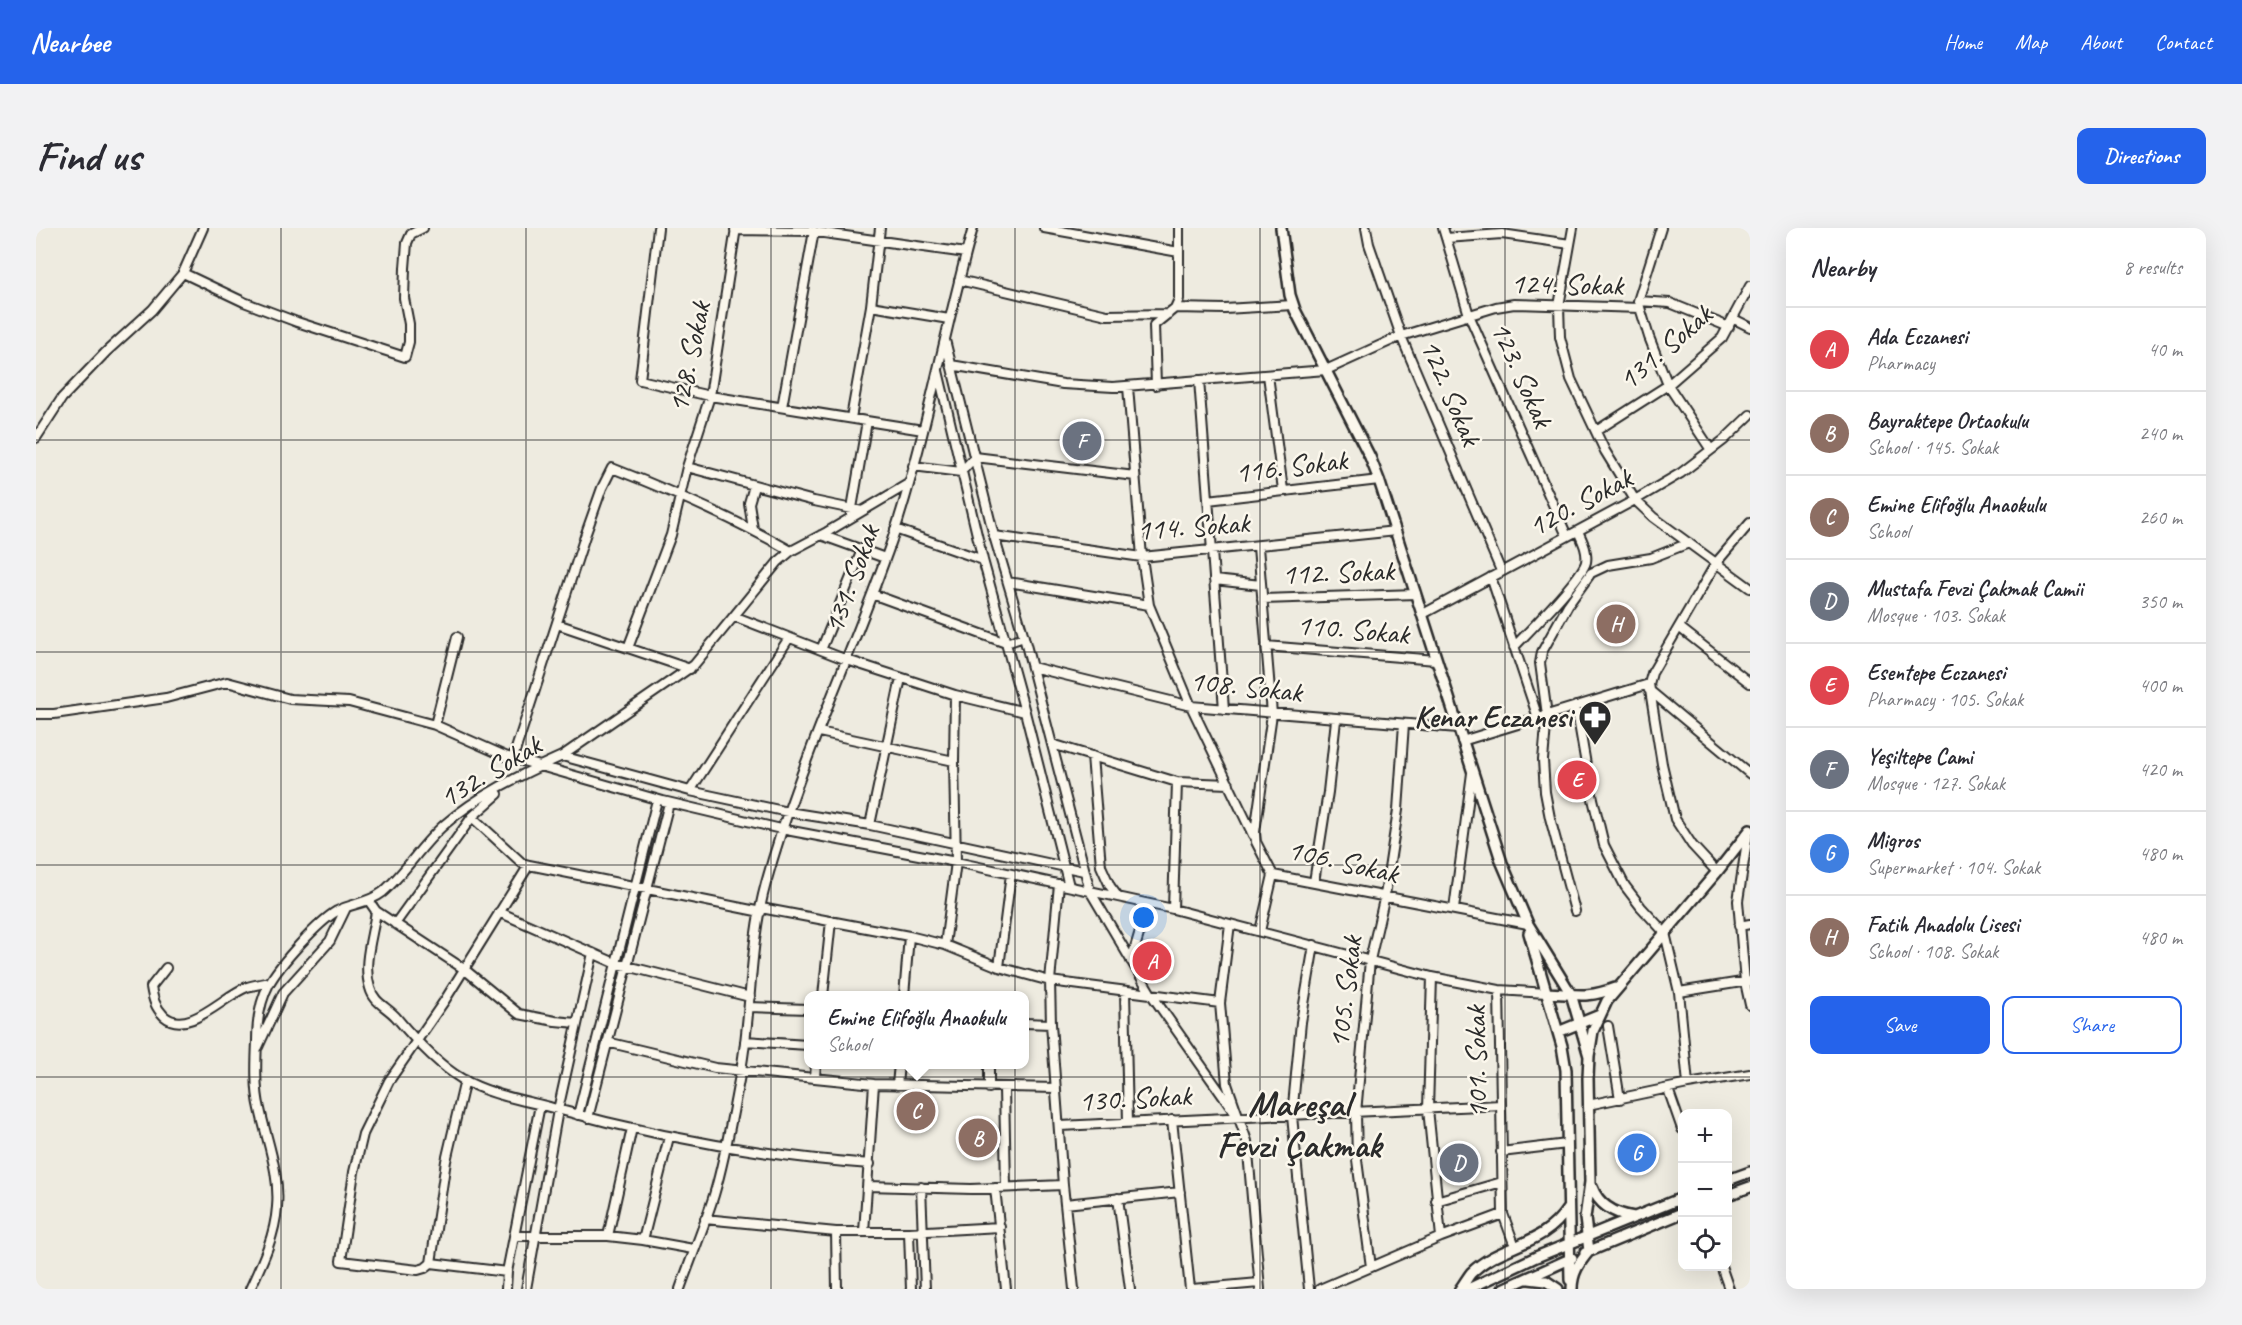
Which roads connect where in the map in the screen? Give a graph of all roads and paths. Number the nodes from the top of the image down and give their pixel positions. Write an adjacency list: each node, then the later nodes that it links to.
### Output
1 (203, 228): 21 (street)
2 (423, 228): 21 (street)
3 (658, 228): 45 (street)
4 (880, 228): 17 (street)
5 (973, 228): 20 (street, 131. Sokak)
6 (1044, 228): 19 (street)
7 (1179, 228): 19 (street)
8 (1281, 228): 25 (main road)
9 (1366, 228): 35 (street, 122. Sokak)
10 (1443, 228): 16 (street, 123. Sokak)
11 (1573, 228): 18 (street)
12 (1661, 228): 24 (street)
13 (736, 229): 14 (street); 45 (street, 128. Sokak)
14 (814, 231): 17 (street); 46 (street)
15 (1502, 231): 16 (street); 18 (street)
16 (1446, 238): 30 (street, 123. Sokak)
17 (879, 240): 20 (street); 26 (street)
18 (1570, 244): 27 (street)
19 (1179, 252): 28 (street)
20 (966, 253): 22 (street, 131. Sokak)
21 (183, 273): 52 (street)
22 (959, 280): 29 (street); 31 (street, 131. Sokak)
23 (1750, 286): 32 (street, 131. Sokak)
24 (1639, 304): 27 (street, 124. Sokak); 33 (street, 124. Sokak); 43 (street)
25 (1293, 305): 28 (street); 39 (main road)
26 (871, 306): 31 (street); 48 (street)
27 (1559, 306): 30 (street, 124. Sokak); 51 (street)
28 (1176, 308): 29 (street)
29 (1168, 314): 42 (street)
30 (1469, 315): 35 (street, 124. Sokak); 74 (street, 123. Sokak)
31 (949, 319): 36 (street, 131. Sokak)
32 (1734, 319): 33 (street, 131. Sokak); 34 (street)
33 (1729, 327): 43 (street, 131. Sokak)
34 (1750, 327)
35 (1401, 336): 39 (street, 124. Sokak); 84 (street, 122. Sokak)
36 (945, 339): 37 (street); 38 (street, 131. Sokak)
37 (951, 365): 44 (street, 124. Sokak); 54 (street)
38 (938, 370): 50 (street, 131. Sokak); 57 (street)
39 (1326, 370): 40 (street, 124. Sokak); 59 (main road)
40 (1268, 375): 41 (street, 124. Sokak); 62 (street)
41 (1199, 380): 42 (street, 124. Sokak); 64 (street)
42 (1156, 385): 44 (street, 124. Sokak)
43 (1668, 385): 51 (street, 131. Sokak); 53 (street)
44 (1128, 387): 58 (street)
45 (710, 396): 46 (street); 56 (street, 128. Sokak)
46 (783, 407): 48 (street)
47 (1750, 415): 53 (street, 120. Sokak)
48 (851, 418): 49 (street)
49 (867, 421): 50 (street); 66 (street)
50 (923, 430): 55 (street, 131. Sokak)
51 (1596, 431): 65 (street)
52 (36, 438)
53 (1711, 450): 65 (street, 120. Sokak)
54 (975, 457): 57 (street); 58 (street); 73 (street)
55 (913, 466): 57 (street); 60 (street, 131. Sokak)
56 (687, 467): 61 (street); 63 (street, 128. Sokak)
57 (961, 471): 82 (street)
58 (1135, 476): 80 (street)
59 (1379, 480): 62 (street, 116. Sokak); 70 (main road)
60 (908, 484): 66 (street); 69 (street, 131. Sokak)
61 (754, 486): 66 (street); 68 (street)
62 (1283, 490): 64 (street, 116. Sokak)
63 (680, 494): 68 (street); 96 (street); 104 (street, 128. Sokak)
64 (1208, 500): 79 (street)
65 (1635, 500): 71 (street, 120. Sokak); 75 (street)
66 (851, 514): 72 (street, 132. Sokak)
67 (1750, 523): 83 (street)
68 (753, 529): 78 (street)
69 (895, 529): 81 (street, 131. Sokak); 82 (street)
70 (1396, 531): 76 (street, 114. Sokak); 91 (main road)
71 (1578, 531): 74 (street, 120. Sokak); 103 (street)
72 (821, 535): 77 (street); 78 (street, 132. Sokak)
73 (994, 536): 80 (street, 114. Sokak); 87 (street)
74 (1568, 536): 84 (street, 120. Sokak)
75 (1689, 543): 83 (street); 120 (street)
76 (1258, 547): 79 (street, 114. Sokak); 88 (street, 106. Sokak)
77 (862, 550): 81 (street); 105 (street)
78 (791, 551): 95 (street, 132. Sokak)
79 (1212, 551): 80 (street, 114. Sokak); 86 (street)
80 (1142, 557): 93 (street)
81 (885, 558): 90 (street, 131. Sokak)
82 (983, 560): 101 (street)
83 (1716, 563): 89 (street); 97 (street)
84 (1501, 571): 85 (street, 120. Sokak)
85 (1491, 577): 94 (street, 120. Sokak); 103 (street)
86 (1214, 580): 88 (street); 116 (street)
87 (1008, 582): 93 (street); 99 (street)
88 (1261, 585): 92 (street, 106. Sokak)
89 (1750, 588)
90 (872, 594): 101 (street); 106 (street, 131. Sokak)
91 (1416, 594): 92 (street, 112. Sokak); 94 (main road)
92 (1262, 599): 102 (street, 106. Sokak)
93 (1149, 605): 114 (street)
94 (1423, 614): 107 (main road)
95 (735, 617): 100 (street); 109 (street, 132. Sokak)
96 (556, 624): 104 (street); 132 (street)
97 (1679, 627): 111 (street); 112 (street)
98 (458, 637): 124 (street)
99 (1024, 637): 101 (street); 108 (street)
100 (789, 638): 105 (street); 140 (street)
101 (1006, 643): 117 (street)
102 (1266, 646): 107 (street, 110. Sokak); 119 (street, 106. Sokak)
103 (1514, 647): 121 (street)
104 (628, 648): 109 (street)
105 (821, 650): 106 (street)
106 (847, 660): 110 (street); 126 (street, 131. Sokak)
107 (1436, 660): 125 (main road)
108 (1032, 667): 114 (street, 108. Sokak); 128 (street)
109 (690, 669): 130 (street, 132. Sokak)
110 (901, 678): 113 (street); 129 (street)
111 (1750, 683)
112 (1649, 687): 115 (street); 136 (street); 154 (street)
113 (955, 695): 117 (street); 133 (street)
114 (1191, 706): 116 (street, 108. Sokak); 139 (street)
115 (1576, 706): 120 (street); 181 (street)
116 (1224, 709): 119 (street, 108. Sokak)
117 (1025, 712): 152 (street)
118 (36, 714): 124 (street)
119 (1272, 714): 122 (street, 108. Sokak); 148 (street, 106. Sokak)
120 (1547, 715): 121 (street); 172 (street)
121 (1538, 718): 127 (street)
122 (1336, 720): 123 (street, 108. Sokak); 157 (street)
123 (1404, 724): 125 (street, 108. Sokak); 163 (street, 105. Sokak)
124 (435, 725): 132 (street)
125 (1458, 728): 127 (main road)
126 (819, 732): 129 (street); 143 (street, 131. Sokak)
127 (1462, 741): 135 (main road)
128 (1052, 744): 131 (street); 153 (street)
129 (887, 747): 133 (street); 145 (street)
130 (562, 756): 134 (street, 132. Sokak); 140 (street)
131 (1092, 756): 138 (street); 164 (street)
132 (513, 758): 134 (street)
133 (954, 761): 149 (street)
134 (540, 766): 137 (street, 132. Sokak); 141 (street)
135 (1472, 772): 169 (street); 177 (main road)
136 (1750, 774)
137 (522, 776): 144 (street); 165 (street, 132. Sokak)
138 (1177, 782): 139 (street); 168 (street)
139 (1229, 784): 148 (street)
140 (690, 791): 143 (street)
141 (657, 800): 142 (street); 159 (street)
142 (669, 803): 146 (street); 161 (street)
143 (788, 812): 145 (street); 146 (street, 131. Sokak)
144 (472, 817): 151 (street); 175 (street)
145 (870, 825): 149 (street)
146 (781, 829): 150 (street); 170 (street, 131. Sokak)
147 (1749, 831): 154 (main road); 179 (street)
148 (1256, 842): 156 (street, 106. Sokak)
149 (954, 843): 150 (street); 152 (street)
150 (956, 862): 155 (street); 183 (street)
151 (528, 865): 159 (street); 173 (street)
152 (1064, 866): 153 (street); 160 (street)
153 (1084, 871): 162 (street)
154 (1717, 872): 181 (main road)
155 (1011, 874): 158 (street); 191 (street)
156 (1273, 875): 157 (street, 106. Sokak); 180 (street)
157 (1314, 882): 163 (street, 106. Sokak)
158 (1059, 884): 160 (street); 194 (street)
159 (635, 885): 161 (street); 188 (street)
160 (1069, 886): 162 (street)
161 (647, 888): 170 (street); 189 (street)
162 (1090, 891): 164 (street); 187 (street)
163 (1385, 895): 169 (street, 106. Sokak); 186 (street, 105. Sokak)
164 (1118, 897): 166 (street)
165 (369, 901): 167 (street, 132. Sokak); 171 (street)
166 (1148, 904): 168 (street); 187 (street)
167 (346, 908): 195 (street, 132. Sokak); 222 (street)
168 (1173, 909): 176 (street)
169 (1454, 909): 177 (street, 106. Sokak)
170 (761, 910): 174 (street); 206 (street, 131. Sokak)
171 (376, 911): 175 (street); 218 (street)
172 (1575, 911)
173 (499, 912): 185 (street); 192 (street)
174 (831, 921): 182 (street); 199 (street)
175 (395, 924): 192 (street)
176 (1230, 924): 180 (street); 207 (street)
177 (1528, 924): 203 (main road); 205 (main road)
178 (1750, 924): 179 (street)
179 (1739, 926): 196 (street)
180 (1260, 931): 184 (street)
181 (1665, 933): 197 (main road); 202 (street)
182 (909, 936): 183 (street); 200 (street)
183 (945, 945): 191 (street)
184 (1314, 945): 186 (street); 247 (street)
185 (593, 953): 188 (street); 212 (street)
186 (1370, 960): 193 (street); 244 (street, 105. Sokak)
187 (1131, 961): 204 (street)
188 (615, 963): 189 (street); 245 (street)
189 (627, 966): 206 (street); 220 (street)
190 (166, 968): 195 (street)
191 (999, 968): 194 (street)
192 (464, 969): 212 (street); 218 (street)
193 (1432, 977): 198 (street); 242 (street)
194 (1050, 981): 201 (street); 214 (street)
195 (270, 982): 222 (street, 132. Sokak)
196 (1748, 982): 202 (street); 208 (street)
197 (1617, 987): 205 (main road); 211 (main road)
198 (1499, 990): 203 (street); 240 (street, 101. Sokak)
199 (824, 991)
200 (904, 991)
201 (1125, 991): 204 (street); 251 (street)
202 (1679, 992): 232 (street)
203 (1547, 993): 205 (main road); 217 (main road)
204 (1151, 994): 207 (street); 246 (street)
205 (1571, 994): 215 (main road)
206 (750, 997): 209 (street, 131. Sokak)
207 (1220, 1003): 246 (street)
208 (1750, 1005)
209 (749, 1007): 210 (street); 219 (street, 131. Sokak)
210 (804, 1009)
211 (1600, 1015): 215 (main road); 223 (main road)
212 (577, 1023): 243 (street)
213 (1029, 1023): 214 (street)
214 (1051, 1024): 236 (street)
215 (1580, 1024): 217 (main road); 223 (main road)
216 (1608, 1026): 238 (street)
217 (1558, 1032): 255 (main road)
218 (416, 1039): 230 (street); 296 (street)
219 (745, 1041): 221 (street); 227 (street, 131. Sokak)
220 (608, 1042): 227 (street); 249 (street)
221 (804, 1045)
222 (257, 1053): 302 (street, 132. Sokak)
223 (1588, 1056): 241 (main road)
224 (816, 1069): 229 (street)
225 (899, 1069): 233 (street)
226 (989, 1069): 234 (street)
227 (741, 1070): 229 (street); 256 (street, 131. Sokak)
228 (1750, 1074): 232 (street)
229 (815, 1077): 231 (street)
230 (465, 1080): 239 (street); 296 (street)
231 (874, 1084): 233 (street); 258 (street)
232 (1688, 1084): 237 (street)
233 (897, 1085): 234 (street)
234 (989, 1088): 235 (street)
235 (1004, 1088): 236 (street); 265 (street)
236 (1056, 1088): 252 (street)
237 (1668, 1089): 238 (street); 248 (street)
238 (1620, 1099): 241 (street)
239 (540, 1105): 243 (street); 285 (street)
240 (1500, 1105): 242 (street, 130. Sokak); 257 (street, 101. Sokak)
241 (1588, 1105): 262 (main road)
242 (1428, 1109): 244 (street, 130. Sokak); 273 (street)
243 (558, 1110): 245 (street); 288 (street)
244 (1356, 1113): 247 (street, 130. Sokak); 297 (street, 105. Sokak)
245 (578, 1115): 249 (street)
246 (1237, 1116): 247 (street, 130. Sokak); 250 (street, 130. Sokak); 301 (street)
247 (1292, 1116): 313 (street)
248 (1678, 1116)
249 (588, 1118): 253 (street)
250 (1172, 1120): 251 (street, 130. Sokak); 269 (street)
251 (1128, 1122): 252 (street, 130. Sokak)
252 (1060, 1126): 263 (street)
253 (632, 1128): 254 (street); 286 (street)
254 (669, 1137): 256 (street); 290 (street)
255 (1568, 1144): 257 (street); 275 (main road)
256 (724, 1147): 258 (street); 279 (street, 131. Sokak)
257 (1501, 1152): 261 (street, 101. Sokak)
258 (870, 1164): 264 (street)
259 (1750, 1172): 260 (main road)
260 (1732, 1179)
261 (1502, 1182): 273 (street); 276 (street, 101. Sokak)
262 (1590, 1182): 278 (main road); 287 (main road)
263 (1063, 1185): 265 (street); 274 (street)
264 (868, 1186): 267 (street); 282 (street)
265 (1006, 1187): 268 (street)
266 (1750, 1187): 270 (main road)
267 (921, 1188): 268 (street); 284 (street)
268 (995, 1188): 280 (street)
269 (1180, 1192): 271 (street); 312 (street)
270 (1732, 1194)
271 (1118, 1198): 274 (street); 311 (street)
272 (1678, 1200): 278 (main road)
273 (1436, 1201): 289 (street)
274 (1065, 1204): 310 (street)
275 (1568, 1208): 292 (main road); 315 (main road)
276 (1503, 1214): 289 (street); 291 (street, 101. Sokak)
277 (1678, 1215): 294 (main road)
278 (1636, 1217): 287 (main road)
279 (705, 1219): 281 (street); 293 (street, 131. Sokak)
280 (1000, 1227): 284 (street); 309 (street)
281 (836, 1232): 282 (street); 306 (street)
282 (864, 1232): 283 (street)
283 (909, 1232): 284 (street); 307 (street)
284 (922, 1232): 308 (street)
285 (514, 1236): 288 (street); 299 (street)
286 (608, 1236): 288 (street); 290 (street)
287 (1589, 1236): 292 (main road); 294 (main road)
288 (536, 1237): 304 (street)
289 (1441, 1237): 297 (street)
290 (643, 1240): 293 (street)
291 (1513, 1241)
292 (1569, 1244): 295 (main road); 316 (main road)
293 (693, 1249): 305 (street, 131. Sokak)
294 (1589, 1251): 295 (main road); 319 (main road)
295 (1568, 1260): 300 (main road); 319 (main road)
296 (431, 1263): 299 (street)
297 (1371, 1267): 314 (street)
298 (1723, 1271): 320 (street)
299 (507, 1272): 303 (street)
300 (1526, 1279): 317 (main road); 318 (main road)
301 (1260, 1286): 312 (street)
302 (250, 1289)
303 (506, 1289)
304 (526, 1289)
305 (680, 1289)
306 (837, 1289)
307 (911, 1289)
308 (925, 1289)
309 (1006, 1289)
310 (1074, 1289)
311 (1130, 1289)
312 (1191, 1289)
313 (1309, 1289)
314 (1320, 1289)
315 (1460, 1289)
316 (1468, 1289)
317 (1503, 1289)
318 (1558, 1289)
319 (1572, 1289)
320 (1729, 1289)

